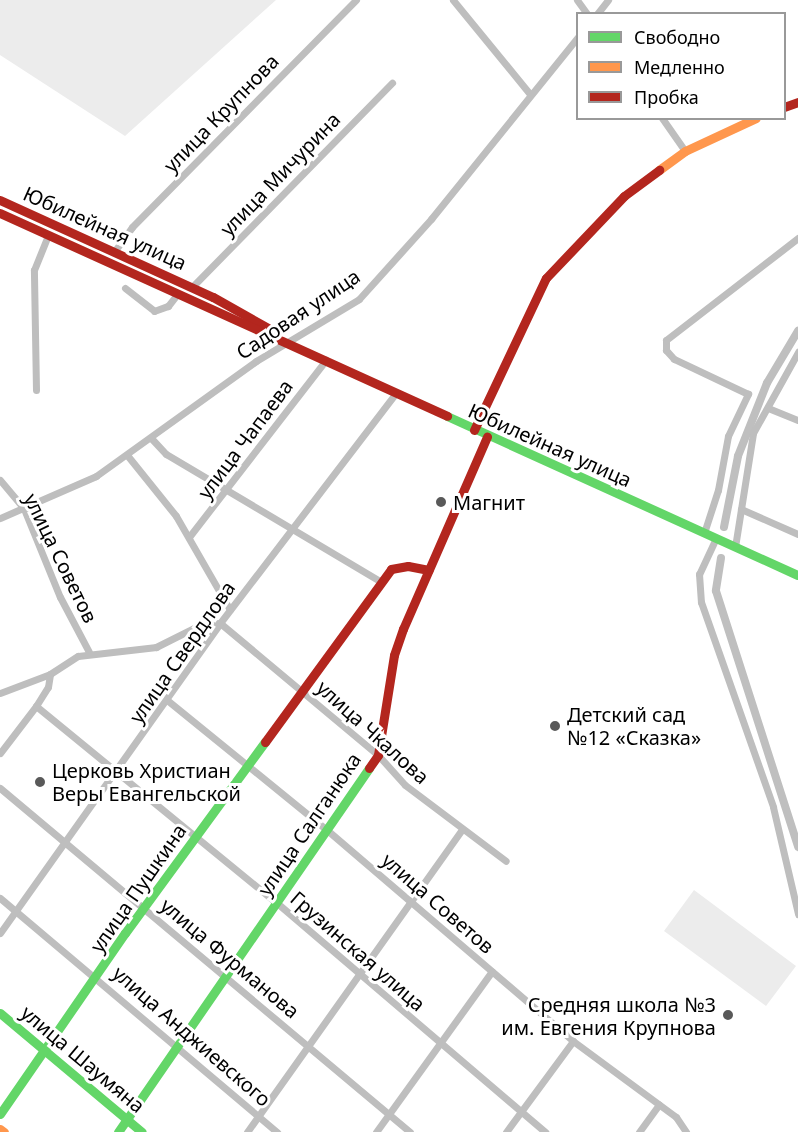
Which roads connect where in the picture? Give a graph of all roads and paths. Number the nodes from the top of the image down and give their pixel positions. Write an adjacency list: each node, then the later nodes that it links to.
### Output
1 (356, 0): 15 (street, улица Крупнова)
2 (453, 0): 7 (street)
3 (608, 0): 4 (street)
4 (599, 12)
5 (576, 39): 7 (street, Садовая улица)
6 (392, 83): 16 (street, улица Мичурина)
7 (530, 94): 19 (street, Садовая улица)
8 (663, 120): 10 (street)
9 (752, 120): 10 (street)
10 (685, 151): 26 (street)
11 (0, 200): 15 (street, Юбилейная улица)
12 (0, 213): 13 (street, Юбилейная улица)
13 (48, 235): 18 (street, Юбилейная улица); 22 (street)
14 (798, 238): 36 (street)
15 (114, 252): 16 (street, Юбилейная улица)
16 (192, 287): 19 (street, Юбилейная улица)
17 (125, 288): 18 (street)
18 (178, 293): 19 (street, Юбилейная улица)
19 (290, 342): 21 (street, Юбилейная улица); 28 (street, Садовая улица)
20 (798, 352): 24 (street)
21 (326, 360): 23 (street, Юбилейная улица); 31 (street, улица Чапаева)
22 (36, 390)
23 (396, 393): 26 (street, Юбилейная улица); 35 (street, улица Свердлова)
24 (768, 408): 25 (street); 33 (street)
25 (798, 420)
26 (474, 430): 27 (street, Юбилейная улица)
27 (487, 437): 36 (street, Юбилейная улица); 41 (street, улица Салганюка)
28 (151, 438): 29 (street, Садовая улица); 31 (street)
29 (127, 455): 32 (street, Садовая улица); 38 (street)
30 (0, 480): 32 (street, улица Советов)
31 (226, 491): 35 (street); 38 (street, улица Чапаева)
32 (24, 509): 34 (street, Садовая улица); 46 (street, улица Советов)
33 (741, 509): 37 (street); 40 (street)
34 (0, 518)
35 (291, 528): 43 (street); 44 (street, улица Свердлова)
36 (704, 533): 39 (street, Юбилейная улица)
37 (798, 534)
38 (189, 537): 44 (street)
39 (716, 538): 40 (street, Юбилейная улица); 67 (street)
40 (735, 547): 42 (street, Юбилейная улица)
41 (429, 570): 43 (street, улица Пушкина); 53 (street, улица Салганюка)
42 (798, 575)
43 (382, 582): 48 (street, улица Пушкина)
44 (230, 610): 45 (street, улица Свердлова)
45 (220, 623): 46 (street); 48 (street, улица Чкалова); 50 (street, улица Свердлова)
46 (89, 652): 47 (street)
47 (50, 674): 49 (street); 51 (street)
48 (301, 690): 53 (street, улица Чкалова); 54 (street, улица Пушкина)
49 (0, 693)
50 (167, 700): 54 (street, улица Советов); 55 (street, улица Свердлова)
51 (36, 706): 52 (street); 55 (street, Грузинская улица)
52 (0, 753)
53 (378, 755): 57 (street, улица Салганюка); 58 (street, улица Чкалова)
54 (248, 764): 57 (street, улица Советов); 59 (street, улица Пушкина)
55 (118, 772): 59 (street, Грузинская улица); 60 (street, улица Свердлова)
56 (0, 788): 60 (street, улица Фурманова)
57 (327, 830): 63 (street, улица Советов); 64 (street, улица Салганюка)
58 (462, 830): 61 (street, улица Чкалова); 63 (street)
59 (196, 837): 64 (street, Грузинская улица); 65 (street, улица Пушкина)
60 (66, 842): 65 (street, улица Фурманова); 66 (street, улица Свердлова)
61 (506, 861)
62 (0, 898): 66 (street, улица Анджиевского)
63 (411, 901): 69 (street, улица Советов); 70 (street)
64 (277, 903): 70 (street, Грузинская улица); 71 (street, улица Салганюка)
65 (144, 907): 71 (street, улица Фурманова); 72 (street, улица Пушкина)
66 (15, 911): 68 (street, улица Свердлова); 72 (street, улица Анджиевского)
67 (798, 914)
68 (0, 933)
69 (492, 971): 74 (street, улица Советов); 75 (street)
70 (357, 975): 75 (street, Грузинская улица); 76 (street)
71 (226, 976): 76 (street, улица Фурманова); 77 (street, улица Салганюка)
72 (98, 977): 77 (street, улица Анджиевского); 78 (street, улица Пушкина)
73 (0, 1013): 78 (street, улица Шаумяна)
74 (573, 1041): 79 (street, улица Советов); 80 (street)
75 (439, 1043): 80 (street, Грузинская улица); 82 (street)
76 (307, 1045): 82 (street, улица Фурманова); 83 (street)
77 (176, 1047): 83 (street, улица Анджиевского); 84 (street, улица Салганюка)
78 (44, 1050): 81 (street, улица Пушкина); 84 (street, улица Шаумяна)
79 (659, 1104): 95 (street); 96 (street, улица Советов)
80 (520, 1112): 93 (street); 94 (street, Грузинская улица)
81 (0, 1114)
82 (388, 1114): 91 (street); 92 (street, улица Фурманова)
83 (258, 1116): 89 (street); 90 (street, улица Анджиевского)
84 (127, 1119): 87 (street, улица Салганюка); 88 (street, улица Шаумяна)
85 (0, 1129): 86 (street)
86 (4, 1132)
87 (118, 1132)
88 (142, 1132)
89 (247, 1132)
90 (277, 1132)
91 (376, 1132)
92 (410, 1132)
93 (506, 1132)
94 (545, 1132)
95 (639, 1132)
96 (686, 1132)

